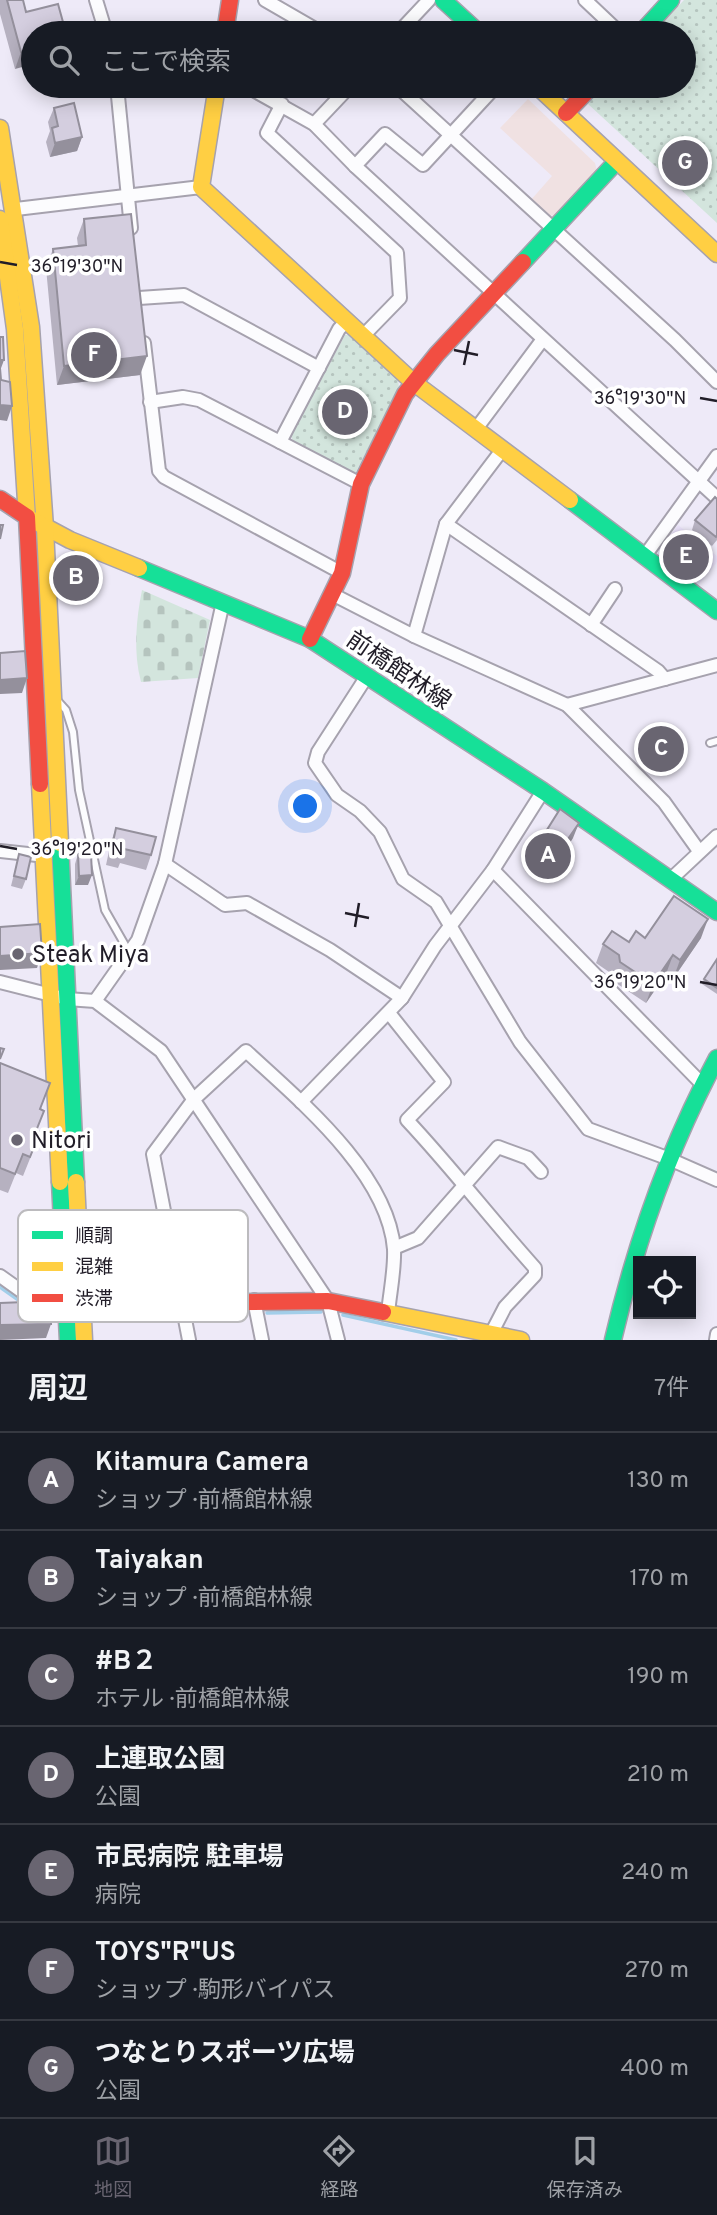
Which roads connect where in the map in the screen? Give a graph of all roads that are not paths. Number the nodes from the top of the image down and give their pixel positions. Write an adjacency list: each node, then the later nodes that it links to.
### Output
1 (96, 0): 8 (street)
2 (230, 0): 9 (street)
3 (265, 0): 10 (street)
4 (429, 0): 11 (street)
5 (443, 0): 12 (street)
6 (585, 0): 13 (street)
7 (671, 0): 14 (street)
8 (102, 21)
9 (227, 21)
10 (301, 21)
11 (409, 21)
12 (466, 21)
13 (607, 21)
14 (652, 21)
15 (118, 98): 31 (street)
16 (215, 98): 30 (street)
17 (270, 98): 23 (street)
18 (339, 98): 25 (street)
19 (410, 98): 27 (street)
20 (485, 98): 27 (street)
21 (550, 98): 24 (street)
22 (580, 98): 24 (street)
23 (282, 104): 25 (street); 39 (street)
24 (566, 113): 28 (street)
25 (314, 124): 29 (street)
26 (0, 128): 32 (street)
27 (450, 135): 29 (street); 34 (street)
28 (617, 161): 34 (street); 36 (street)
29 (355, 166): 37 (street)
30 (201, 187): 31 (street); 38 (street)
31 (127, 194): 32 (street); 35 (street)
32 (16, 209): 55 (street)
33 (0, 219): 53 (street)
34 (554, 229): 37 (street); 43 (street)
35 (133, 246)
36 (717, 254)
37 (495, 293): 40 (street); 42 (street)
38 (347, 321): 39 (street); 41 (street)
39 (363, 336): 42 (street)
40 (543, 339): 45 (street); 49 (street)
41 (319, 368): 44 (street); 46 (street)
42 (414, 382): 45 (street); 50 (street)
43 (717, 382)
44 (150, 402): 46 (street); 57 (street)
45 (476, 429): 47 (street)
46 (280, 442): 50 (street)
47 (502, 450): 54 (street); 56 (street)
48 (717, 456): 49 (street)
49 (697, 483): 51 (street); 56 (street)
50 (360, 484): 57 (street)
51 (717, 498)
52 (0, 499): 53 (street, 前橋館林線)
53 (27, 517): 55 (street, 前橋館林線); 74 (street)
54 (446, 524): 62 (street); 63 (street)
55 (45, 528): 60 (street, 前橋館林線); 68 (street)
56 (644, 557): 61 (street)
57 (342, 573): 59 (street)
58 (615, 589): 62 (street)
59 (332, 594): 63 (street); 64 (street)
60 (223, 602): 64 (street, 前橋館林線); 75 (street)
61 (717, 611)
62 (591, 625): 67 (street)
63 (414, 636): 69 (street)
64 (310, 639): 66 (street, 前橋館林線)
65 (717, 665): 67 (street)
66 (367, 676): 70 (street, 前橋館林線); 79 (street)
67 (665, 679): 69 (street)
68 (53, 697): 80 (lane); 82 (street)
69 (567, 705): 73 (street)
70 (542, 792): 76 (street); 77 (street, 前橋館林線)
71 (717, 836): 73 (street)
72 (0, 851): 74 (street)
73 (699, 851): 77 (street)
74 (46, 856): 82 (street)
75 (165, 864): 80 (street); 83 (street)
76 (493, 870): 79 (street); 87 (street)
77 (670, 880): 78 (street, 前橋館林線)
78 (717, 912)
79 (453, 926): 83 (street); 90 (street)
80 (130, 953): 84 (street)
81 (0, 982): 82 (street)
82 (60, 998): 84 (street); 94 (street)
83 (402, 998): 85 (street)
84 (95, 1001): 88 (street)
85 (389, 1013): 89 (street); 93 (street)
86 (717, 1058): 87 (street)
87 (702, 1084): 90 (street)
88 (194, 1100): 89 (street); 95 (street); 101 (street)
89 (301, 1102): 96 (street)
90 (667, 1158): 92 (street); 114 (street)
91 (541, 1172): 93 (street)
92 (717, 1180)
93 (463, 1185): 96 (street); 106 (street)
94 (70, 1210)
95 (165, 1210)
96 (394, 1248): 102 (street)
97 (0, 1276): 98 (street)
98 (18, 1289)
99 (248, 1300): 100 (street)
100 (254, 1300): 101 (street); 112 (street)
101 (328, 1301): 102 (street); 113 (street)
102 (388, 1313): 106 (street)
103 (71, 1322): 109 (street)
104 (79, 1322): 110 (street)
105 (187, 1322): 111 (street)
106 (491, 1334): 108 (street)
107 (717, 1334): 115 (street)
108 (513, 1339)
109 (68, 1340)
110 (84, 1340)
111 (189, 1340)
112 (262, 1340)
113 (338, 1340)
114 (613, 1340)
115 (716, 1340)

